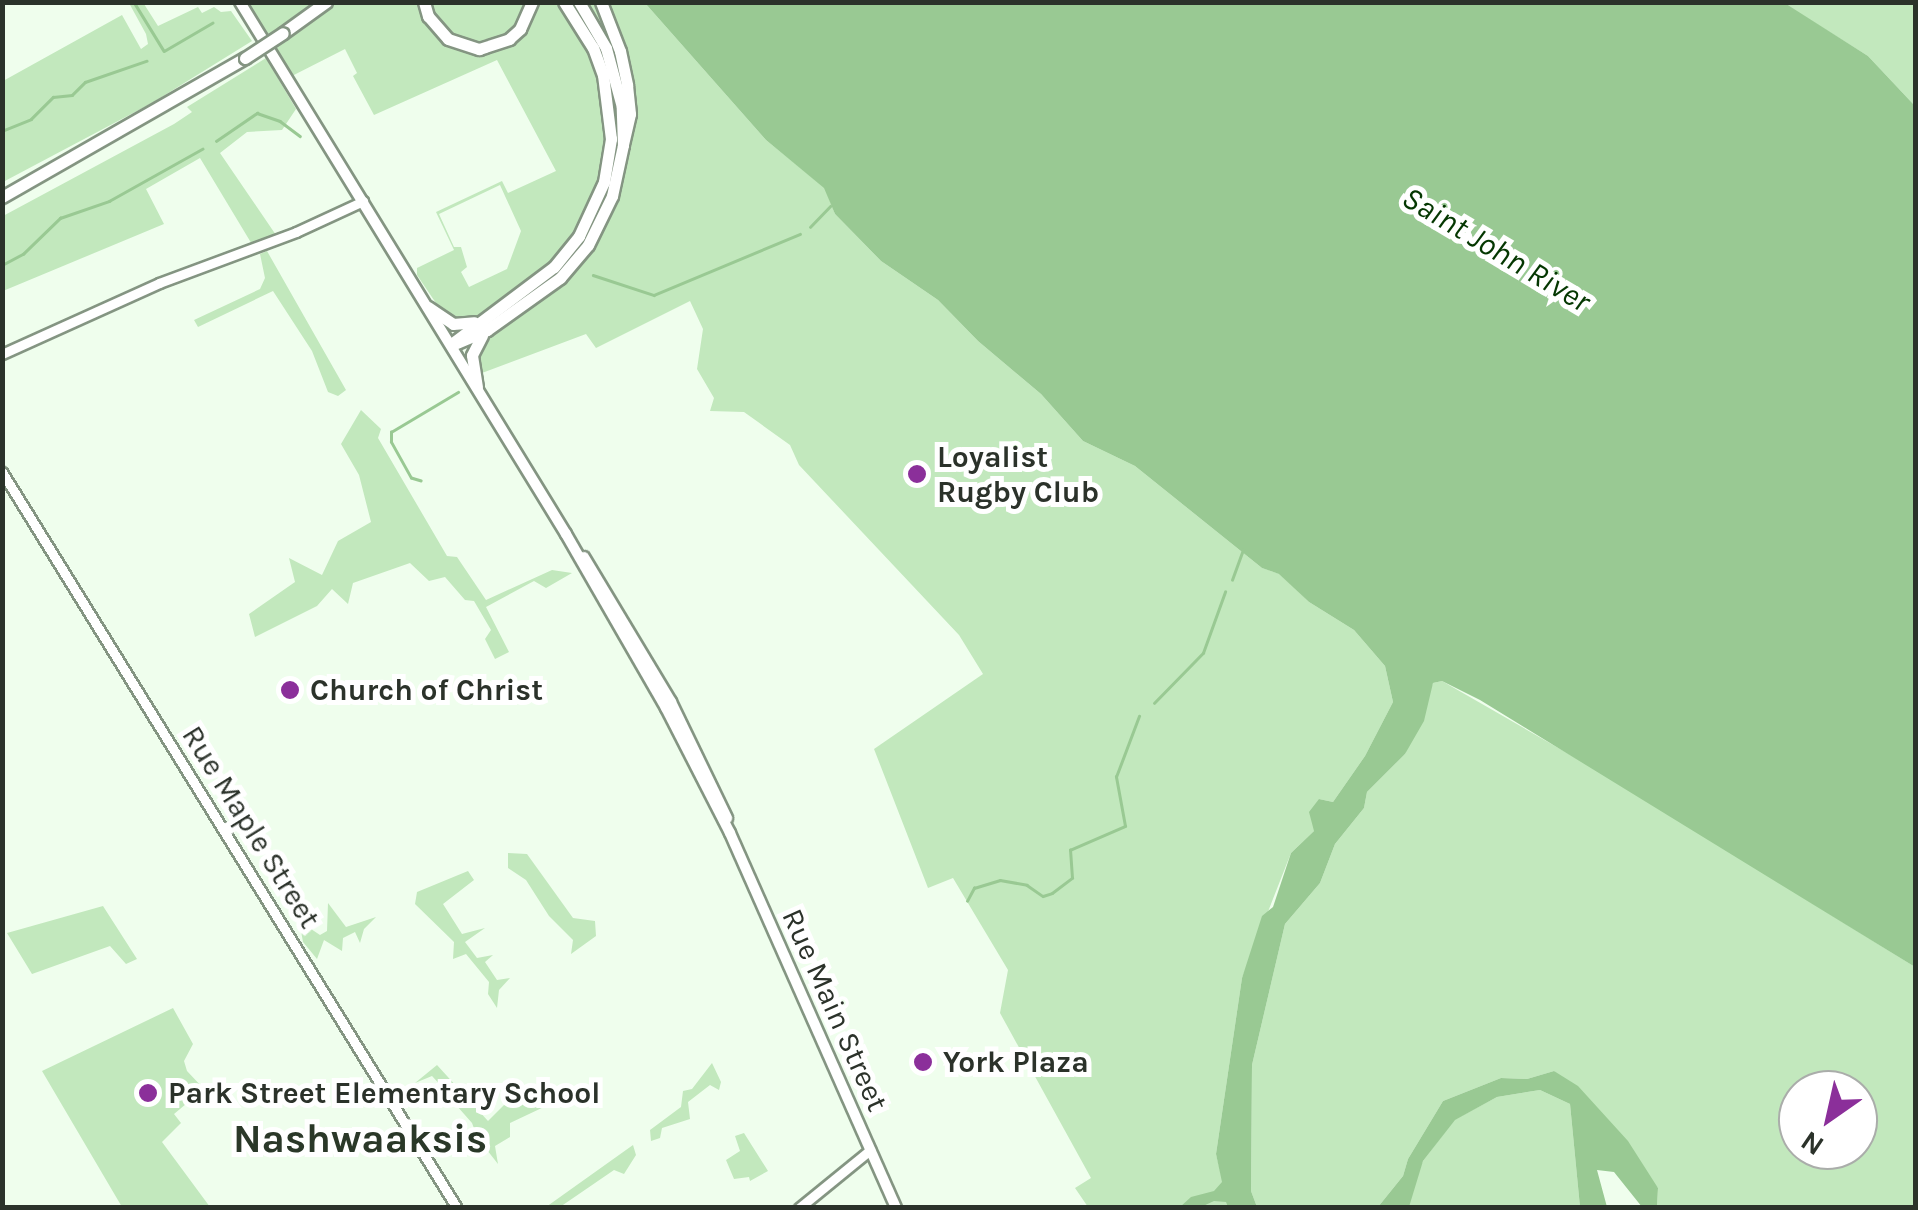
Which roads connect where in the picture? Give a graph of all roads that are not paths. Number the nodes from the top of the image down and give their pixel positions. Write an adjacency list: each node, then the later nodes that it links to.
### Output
1 (240, 2): 10 (main road, Rue Main Street)
2 (326, 2): 9 (main road, bridge)
3 (424, 2): 4 (main road)
4 (532, 2)
5 (564, 2): 12 (main road)
6 (579, 2): 8 (main road)
7 (601, 2): 8 (main road)
8 (623, 145): 12 (main road)
9 (2, 197)
10 (363, 201): 11 (main road, Rue Main Street); 14 (street)
11 (428, 307): 12 (main road); 13 (main road, Rue Main Street)
12 (483, 326): 13 (main road); 15 (main road)
13 (452, 346): 15 (main road, Rue Main Street)
14 (2, 354)
15 (477, 387): 17 (main road, Rue Main Street)
16 (2, 472): 18 (street, Rue Maple Street)
17 (870, 1150): 19 (street); 20 (main road, Rue Main Street)
18 (457, 1208)
19 (799, 1208)
20 (896, 1208)

